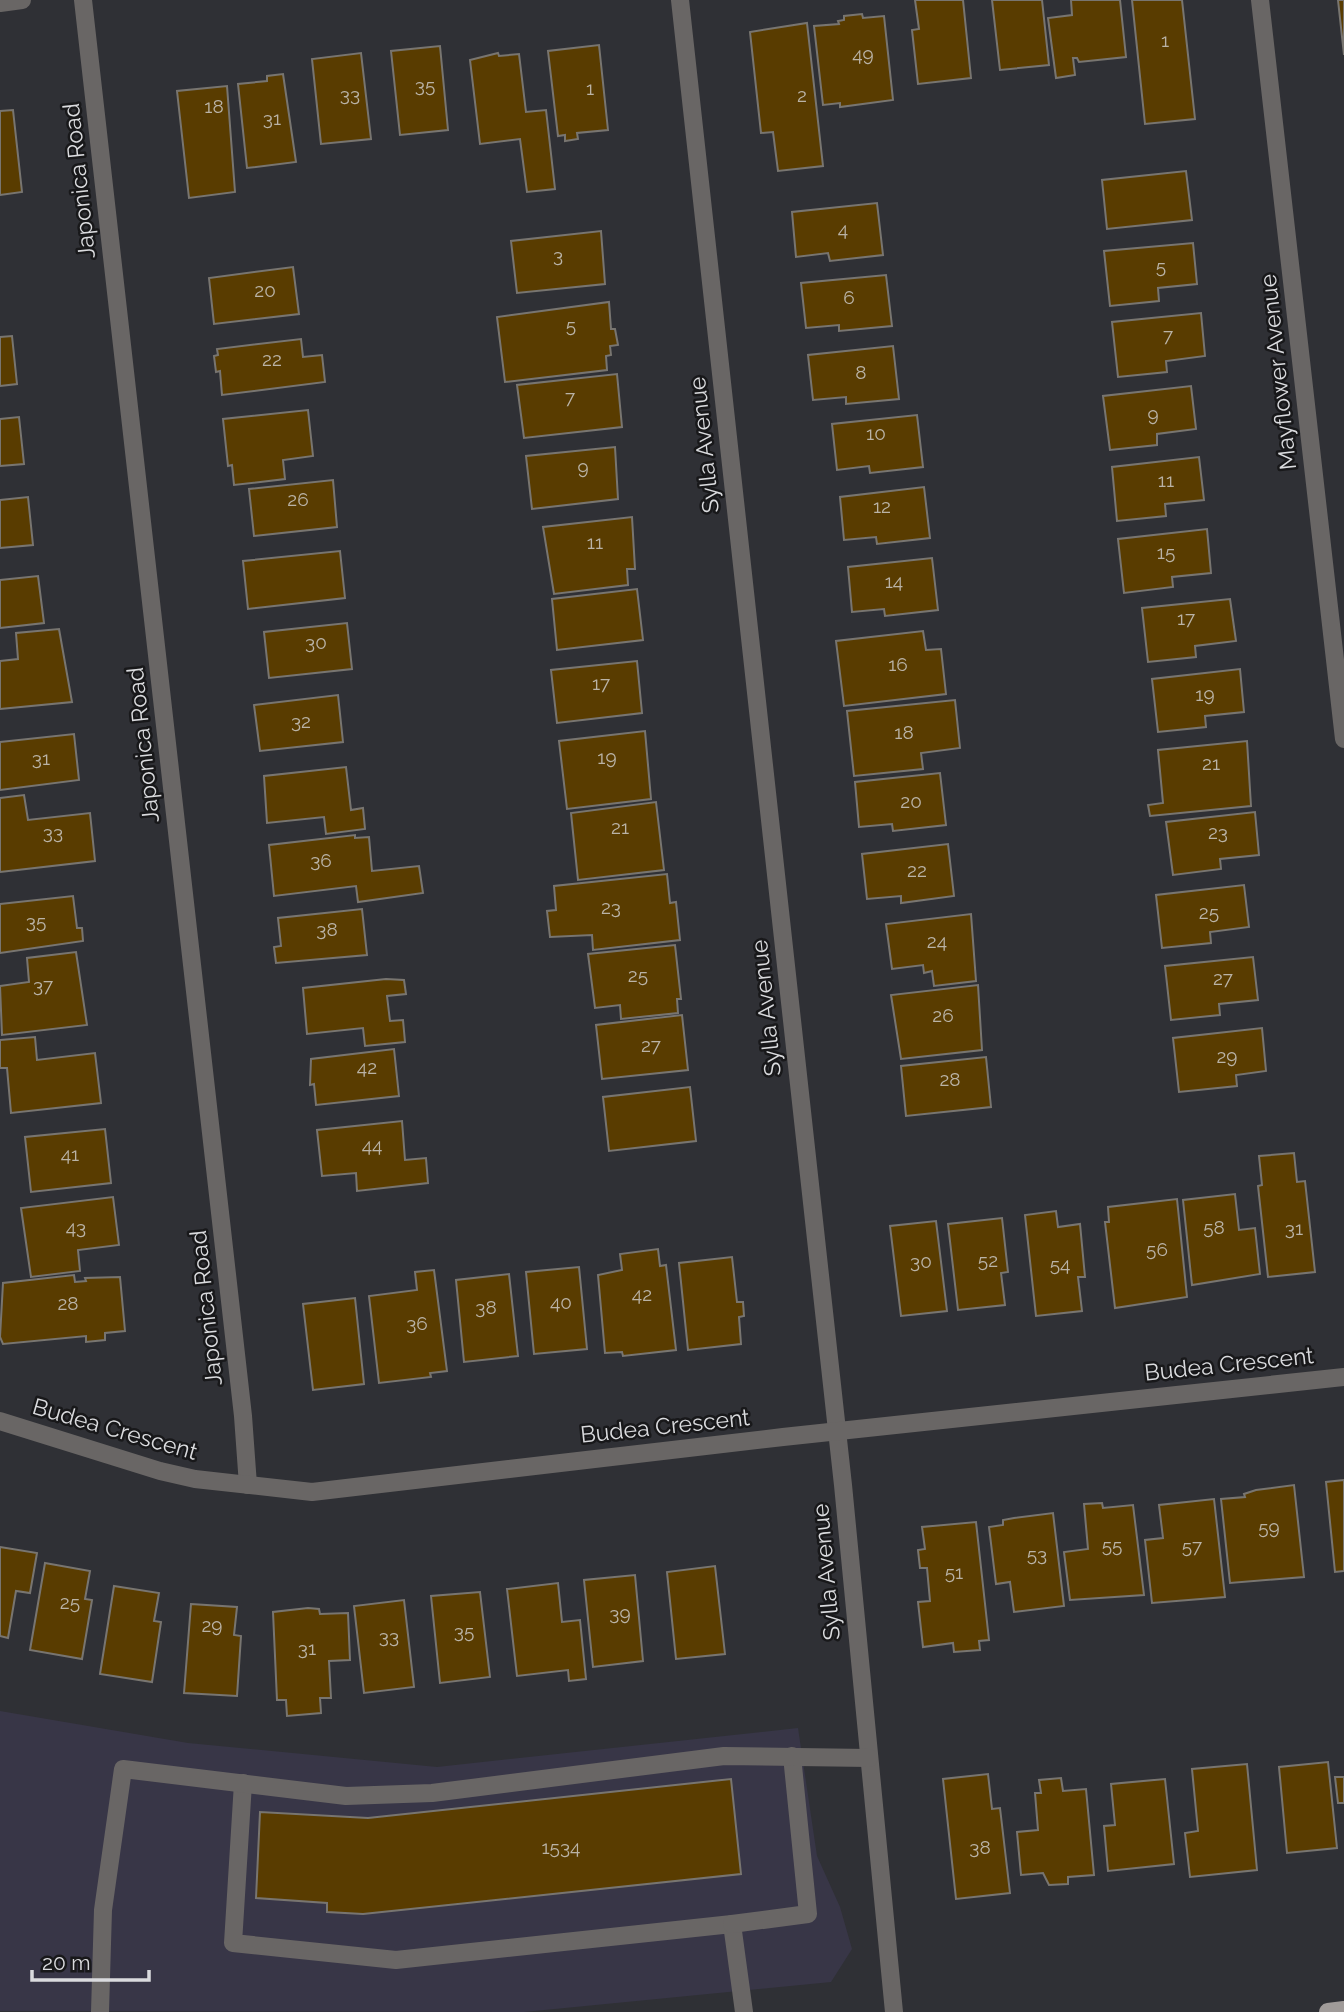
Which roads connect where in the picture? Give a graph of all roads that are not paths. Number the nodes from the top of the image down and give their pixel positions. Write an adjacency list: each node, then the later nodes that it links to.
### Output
1 (22, 0): 5 (street)
2 (83, 0): 10 (street, Japonica Road)
3 (680, 0): 9 (street, Sylla Avenue)
4 (1260, 0): 6 (street, Mayflower Avenue)
5 (0, 3)
6 (1344, 739)
7 (1344, 1377): 9 (street, Budea Crescent)
8 (0, 1421): 10 (street, Budea Crescent)
9 (836, 1431): 10 (street, Budea Crescent); 12 (street, Sylla Avenue)
10 (248, 1485)
11 (792, 1756): 12 (street); 13 (street); 14 (street)
12 (869, 1758): 18 (street, Sylla Avenue)
13 (243, 1783): 14 (street); 16 (street)
14 (732, 1924): 17 (street)
15 (1344, 2010): 19 (main road)
16 (100, 2012)
17 (744, 2012)
18 (894, 2012)
19 (1328, 2012)

